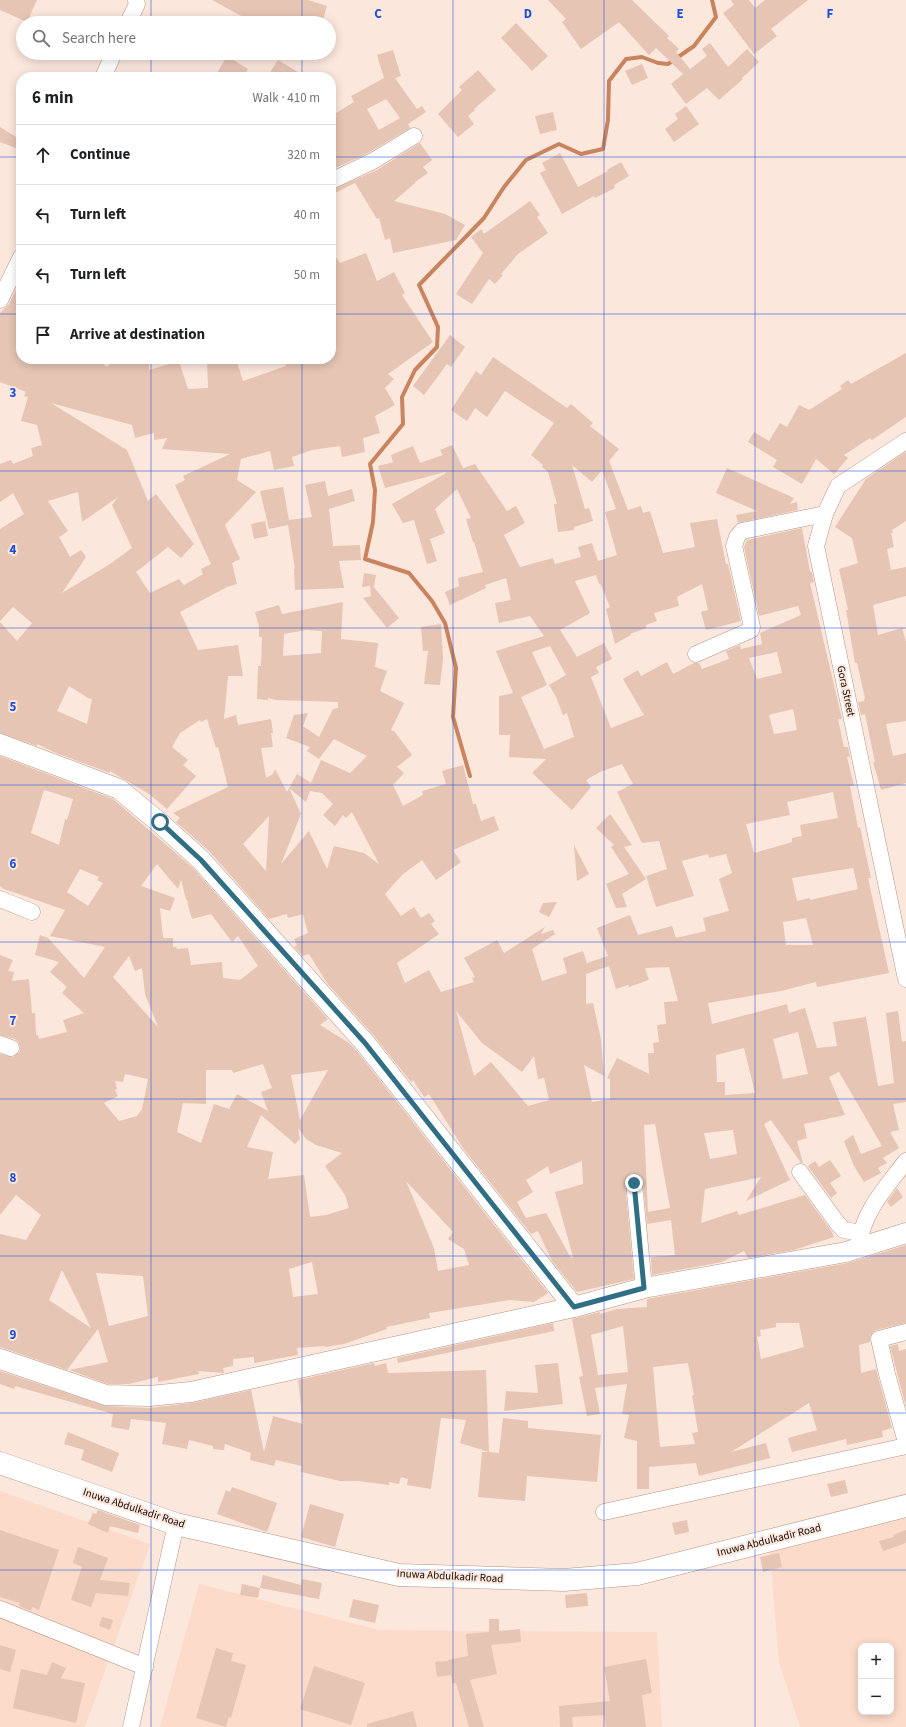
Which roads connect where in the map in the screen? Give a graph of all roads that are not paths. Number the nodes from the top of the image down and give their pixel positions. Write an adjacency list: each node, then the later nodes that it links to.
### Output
1 (136, 0): 2 (street)
2 (131, 16)
3 (111, 60): 4 (street)
4 (105, 72)
5 (414, 136): 6 (street)
6 (336, 178)
7 (16, 267): 8 (street)
8 (0, 300)
9 (906, 441): 10 (street, Gora Street)
10 (825, 514): 11 (street); 15 (street, Gora Street)
11 (696, 654)
12 (0, 744): 22 (street)
13 (0, 899): 14 (street)
14 (32, 912)
15 (906, 979)
16 (906, 1161): 20 (street)
17 (800, 1172): 20 (street)
18 (634, 1183): 21 (street)
19 (906, 1233): 20 (street)
20 (860, 1240): 21 (street)
21 (644, 1288): 22 (street)
22 (574, 1307): 24 (street)
23 (906, 1332): 25 (street)
24 (0, 1359)
25 (906, 1442)
26 (906, 1446): 29 (street)
27 (0, 1463): 30 (main road, Inuwa Abdulkadir Road)
28 (906, 1506): 30 (main road, Inuwa Abdulkadir Road)
29 (604, 1512)
30 (176, 1524): 32 (street)
31 (0, 1609): 32 (street)
32 (145, 1667): 33 (street)
33 (131, 1727)

